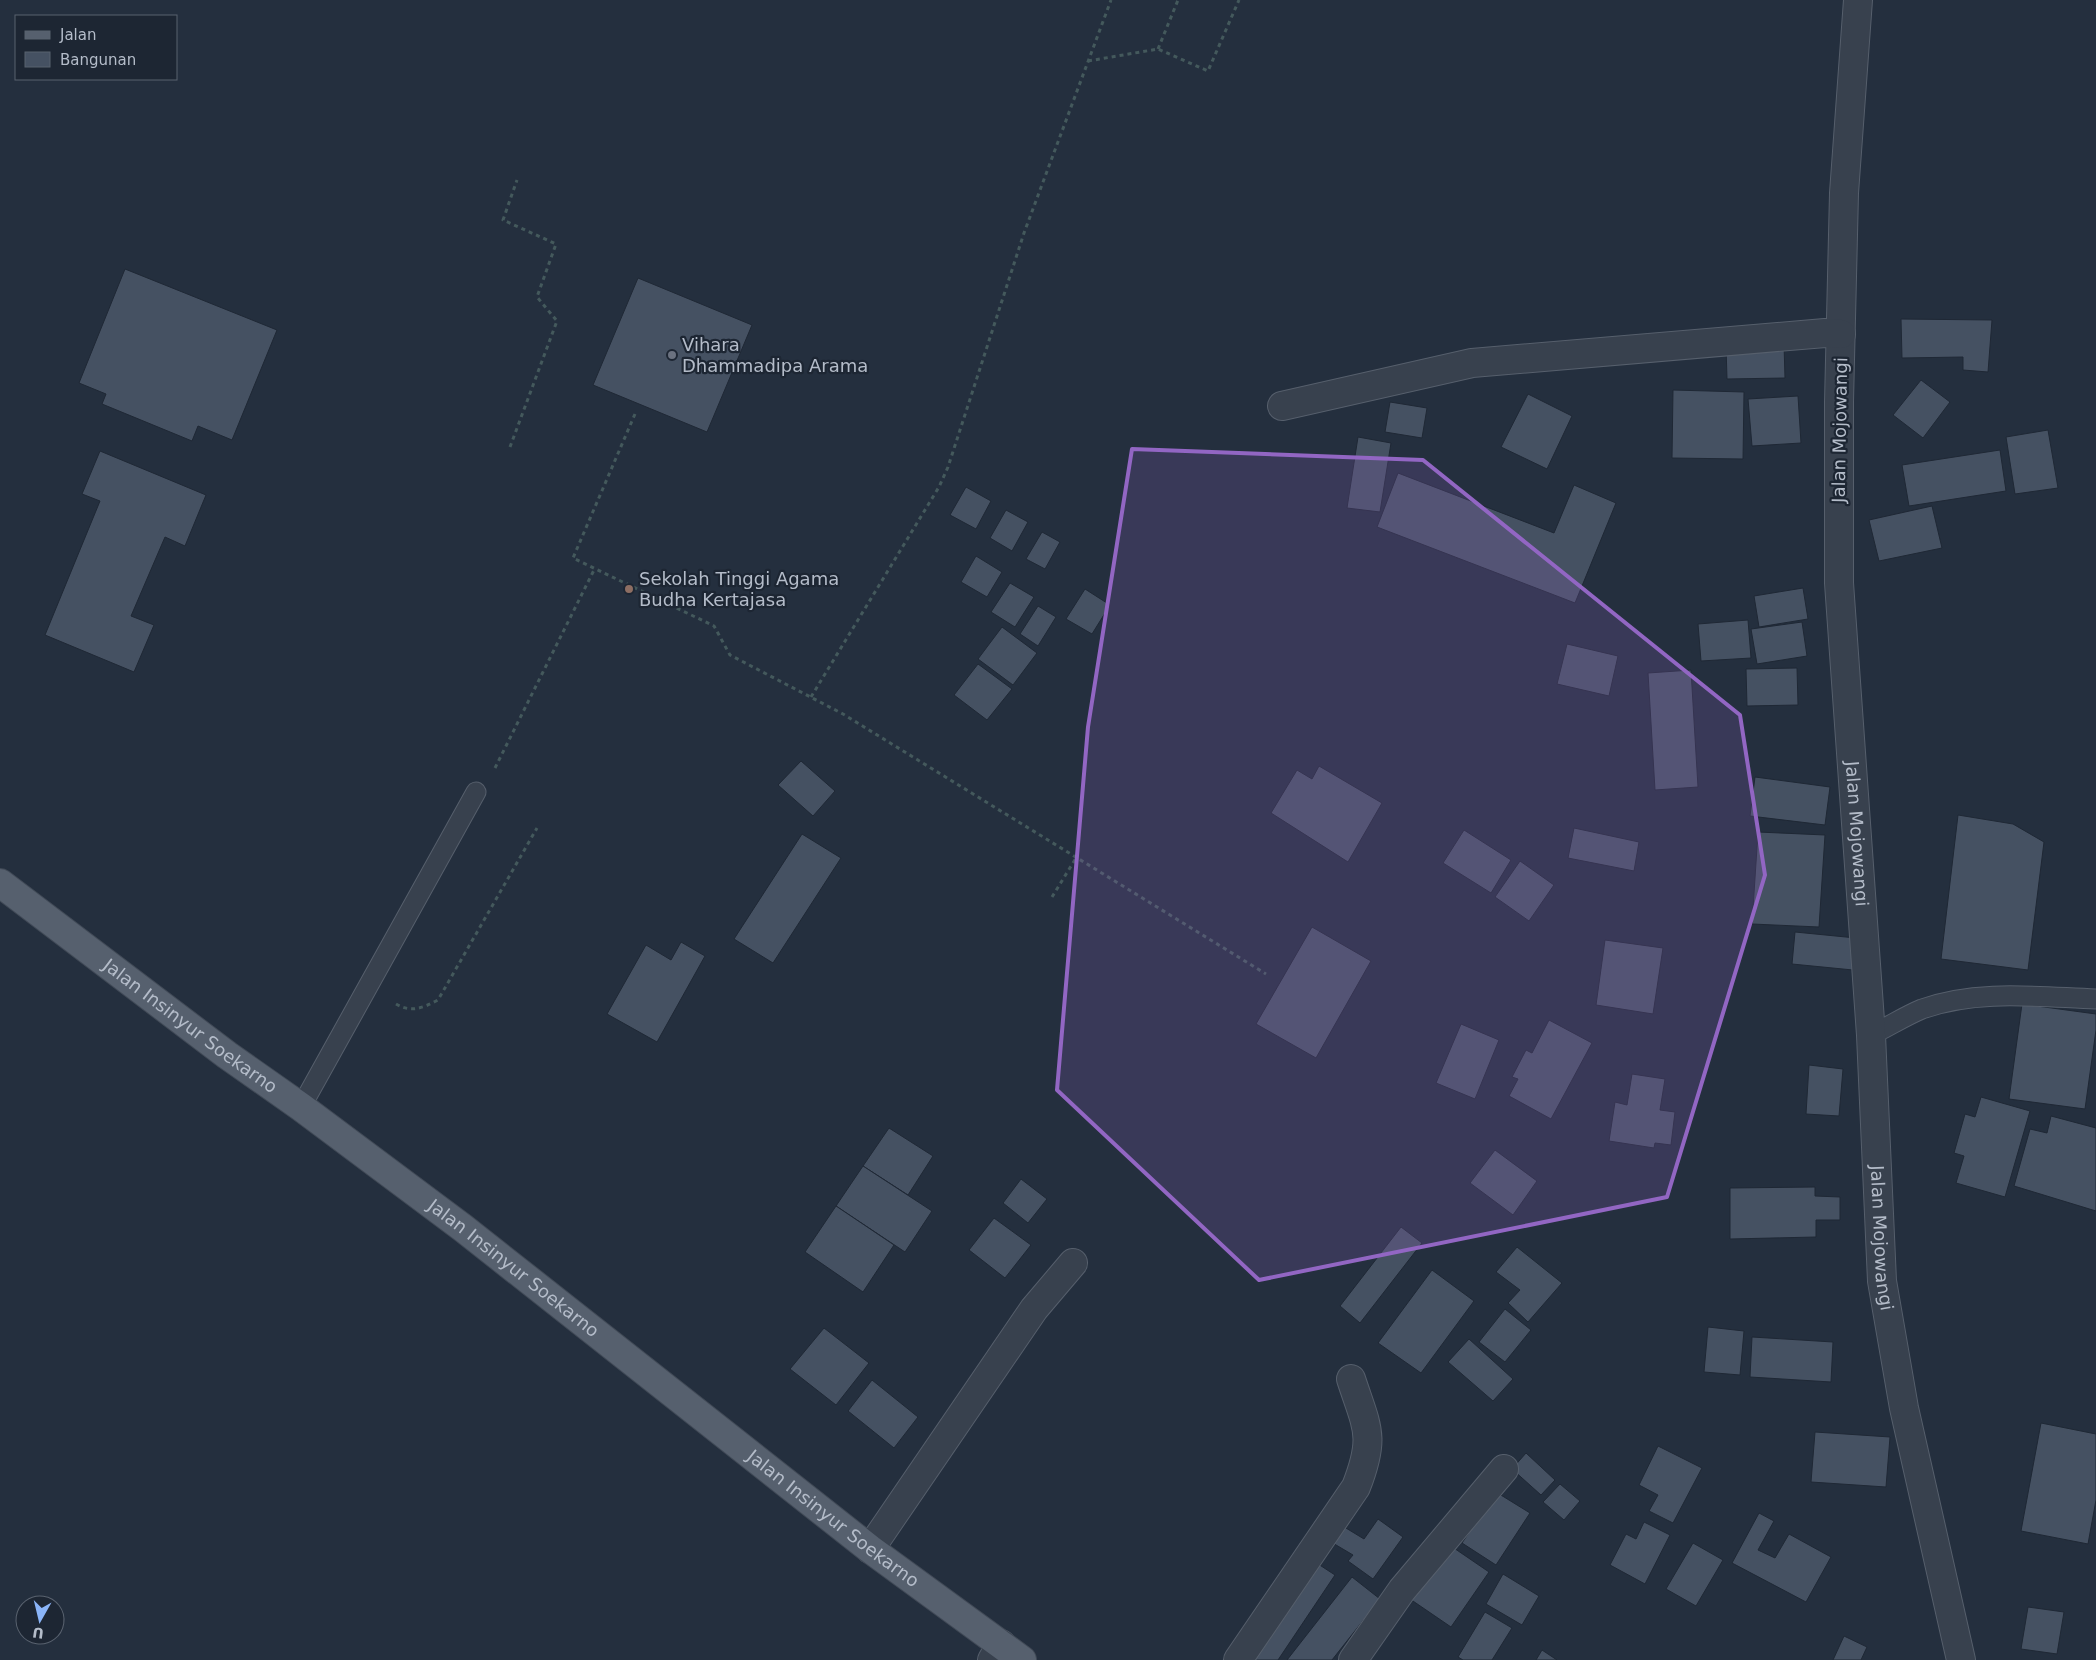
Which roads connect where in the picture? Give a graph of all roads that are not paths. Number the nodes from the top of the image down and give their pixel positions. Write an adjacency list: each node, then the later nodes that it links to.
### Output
1 (1858, 0): 2 (street, Jalan Mojowangi)
2 (1841, 334): 3 (street); 7 (street, Jalan Mojowangi)
3 (1282, 406)
4 (476, 792): 8 (lane)
5 (0, 883): 8 (main road, Jalan Insinyur Soekarno)
6 (2096, 999): 7 (lane)
7 (1871, 1036): 16 (street, Jalan Mojowangi)
8 (301, 1107): 12 (main road, Jalan Insinyur Soekarno)
9 (1073, 1263): 12 (street)
10 (1350, 1379): 14 (street)
11 (1504, 1469): 15 (street)
12 (870, 1549): 13 (main road, Jalan Insinyur Soekarno)
13 (1005, 1655)
14 (1238, 1660)
15 (1353, 1660)
16 (1961, 1660)

